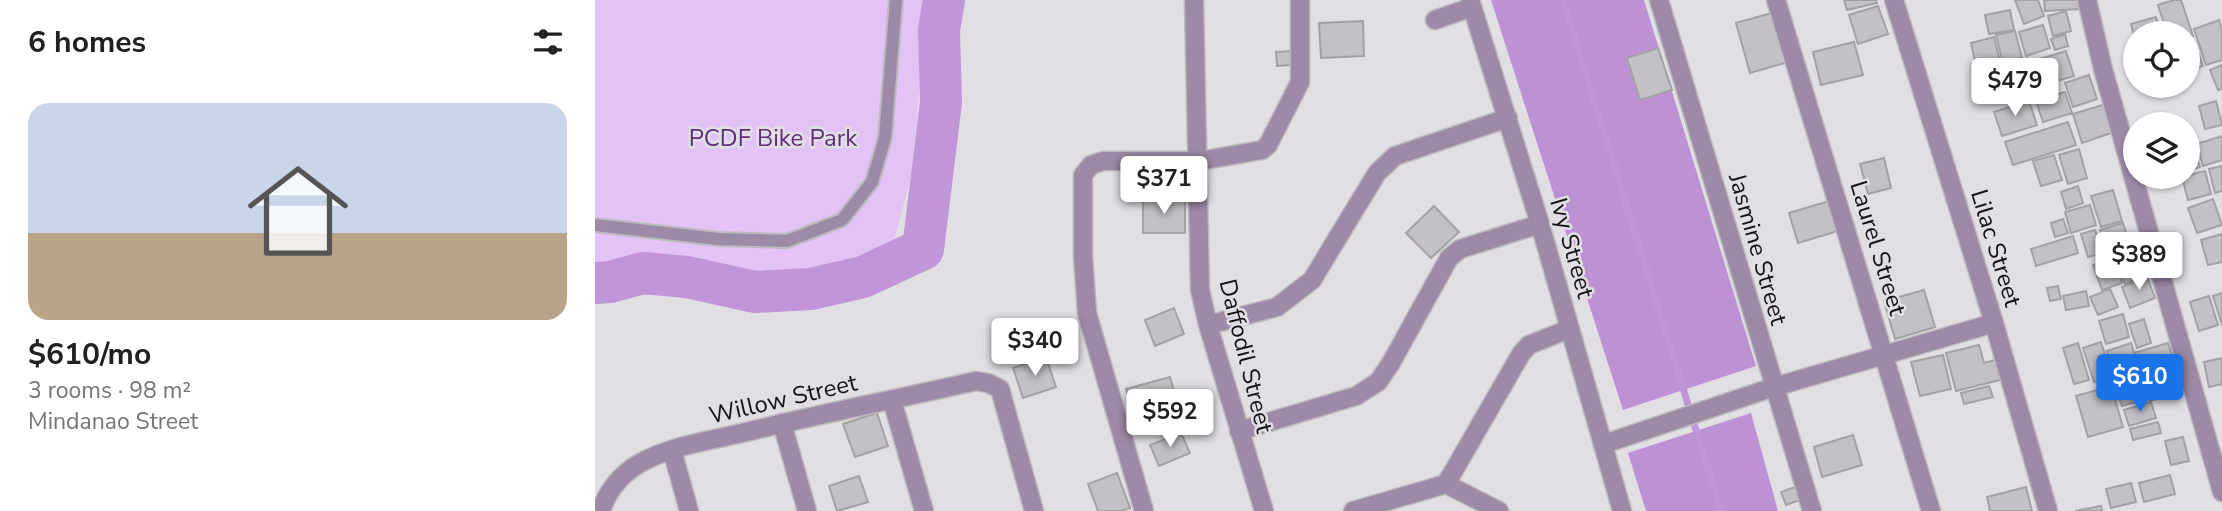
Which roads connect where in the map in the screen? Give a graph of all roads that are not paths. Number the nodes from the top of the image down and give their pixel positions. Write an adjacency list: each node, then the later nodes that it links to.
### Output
1 (896, 0): 13 (lane)
2 (1194, 0): 11 (street, Daffodil Street)
3 (1300, 0): 11 (street)
4 (1659, 0): 18 (street, Jasmine Street)
5 (1776, 0): 17 (street, Laurel Street)
6 (1894, 0): 14 (street, Lilac Street)
7 (2087, 0): 25 (street)
8 (1471, 4): 9 (street); 10 (street, Ivy Street)
9 (1435, 20)
10 (1508, 118): 12 (street, Ivy Street); 15 (street)
11 (1199, 161): 15 (street, Daffodil Street); 31 (street)
12 (1540, 224): 16 (street, Ivy Street); 21 (street)
13 (595, 225)
14 (1994, 323): 17 (street); 38 (street, Lilac Street)
15 (1208, 326): 21 (street, Daffodil Street)
16 (1569, 329): 22 (street, Ivy Street); 24 (street)
17 (1885, 355): 18 (street); 37 (street, Laurel Street)
18 (1774, 387): 22 (street); 36 (street, Jasmine Street)
19 (891, 400): 20 (street, Willow Street); 29 (street); 30 (street, Willow Street)
20 (782, 423): 23 (street, Willow Street); 28 (street)
21 (1239, 430): 32 (street, Daffodil Street)
22 (1604, 444): 35 (street, Ivy Street)
23 (671, 450): 26 (street, Willow Street); 27 (street)
24 (1447, 484): 33 (street); 34 (street)
25 (2222, 492)
26 (601, 511)
27 (689, 511)
28 (807, 511)
29 (924, 511)
30 (1034, 511)
31 (1144, 511)
32 (1264, 511)
33 (1353, 511)
34 (1499, 511)
35 (1622, 511)
36 (1812, 511)
37 (1931, 511)
38 (2048, 511)

